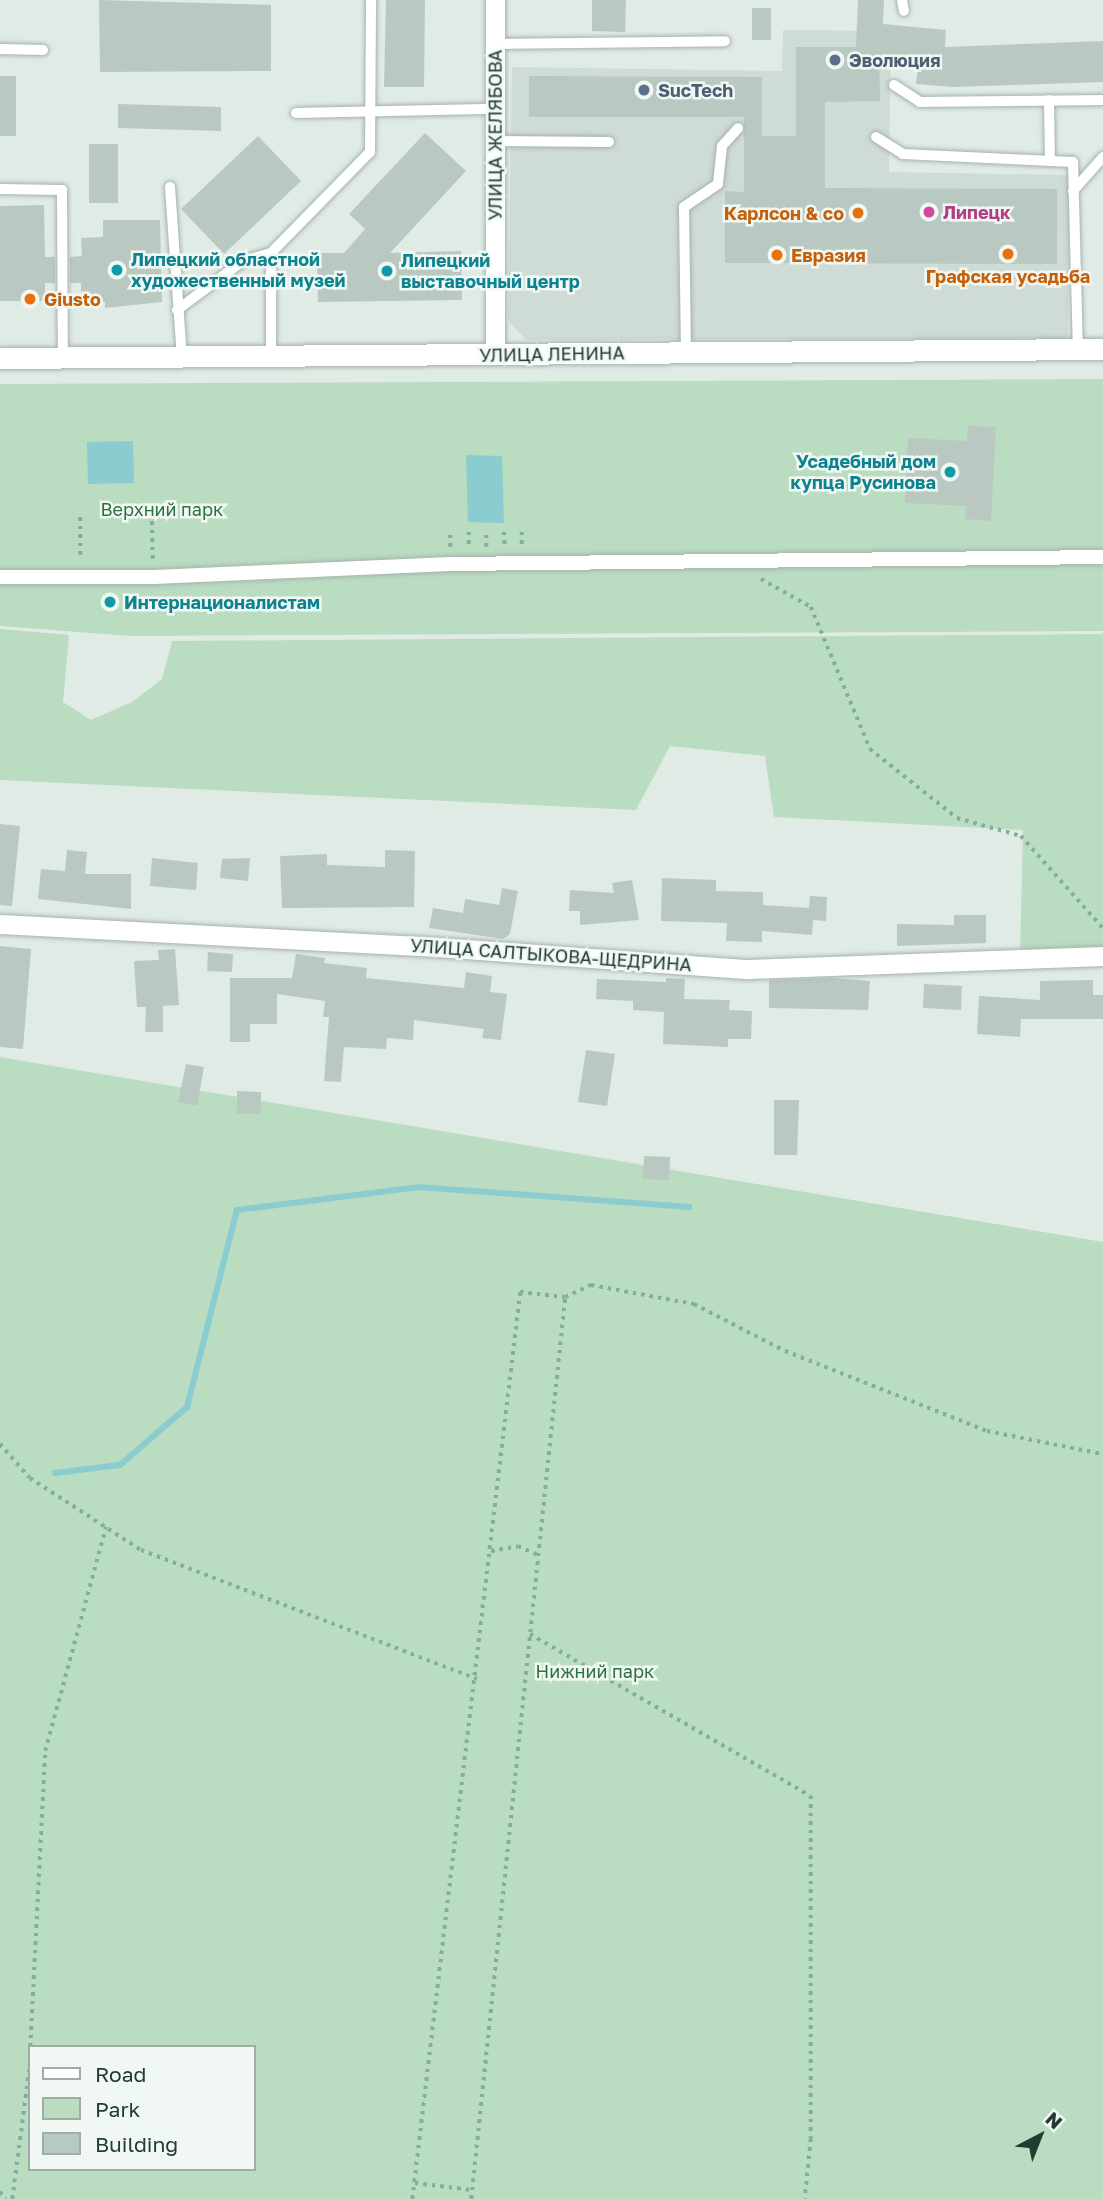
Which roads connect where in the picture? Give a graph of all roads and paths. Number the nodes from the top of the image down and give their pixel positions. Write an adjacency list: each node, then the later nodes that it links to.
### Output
1 (371, 0): 12 (lane)
2 (495, 0): 4 (street, УЛИЦА ЖЕЛЯБОВА)
3 (725, 41): 4 (lane)
4 (495, 44): 10 (street, УЛИЦА ЖЕЛЯБОВА)
5 (0, 49): 6 (lane)
6 (43, 50)
7 (894, 85): 8 (lane)
8 (1049, 100): 9 (lane); 18 (lane)
9 (1103, 100)
10 (495, 109): 12 (lane); 15 (street, УЛИЦА ЖЕЛЯБОВА)
11 (296, 113): 12 (lane)
12 (370, 113): 22 (lane)
13 (738, 128): 26 (lane)
14 (877, 137): 18 (lane)
15 (495, 141): 16 (lane); 27 (street, УЛИЦА ЖЕЛЯБОВА)
16 (608, 142)
17 (1103, 157): 21 (lane)
18 (1050, 160): 21 (lane)
19 (170, 187): 23 (lane)
20 (0, 189): 29 (lane)
21 (1073, 191): 24 (lane)
22 (271, 253): 23 (lane); 28 (lane)
23 (177, 310): 31 (lane)
24 (1078, 349): 25 (street, УЛИЦА ЛЕНИНА); 26 (street, УЛИЦА ЛЕНИНА)
25 (1103, 349)
26 (686, 351): 27 (street, УЛИЦА ЛЕНИНА)
27 (495, 355): 28 (street, УЛИЦА ЛЕНИНА)
28 (271, 356): 31 (street, УЛИЦА ЛЕНИНА)
29 (63, 357): 30 (street, УЛИЦА ЛЕНИНА); 31 (street, УЛИЦА ЛЕНИНА)
30 (0, 358)
31 (182, 358)
32 (80, 513): 34 (path)
33 (152, 513): 36 (path)
34 (80, 555)
35 (1103, 557): 37 (street)
36 (153, 561)
37 (730, 561): 38 (street); 40 (path)
38 (0, 577)
39 (0, 924): 41 (street, УЛИЦА САЛТЫКОВА-ЩЕДРИНА)
40 (1103, 928)
41 (1103, 956)
42 (565, 1297): 44 (path); 46 (path); 47 (path)
43 (0, 1444): 45 (path)
44 (1103, 1454)
45 (106, 1527): 49 (path); 50 (path)
46 (489, 1551): 47 (path); 49 (path)
47 (538, 1555): 48 (path)
48 (530, 1634): 53 (path); 59 (path)
49 (477, 1679): 52 (path)
50 (30, 2045)
51 (28, 2077): 56 (path)
52 (414, 2183): 53 (path); 57 (path)
53 (472, 2190): 58 (path)
54 (0, 2192): 55 (path)
55 (6, 2199)
56 (12, 2199)
57 (412, 2199)
58 (471, 2199)
59 (805, 2199)

